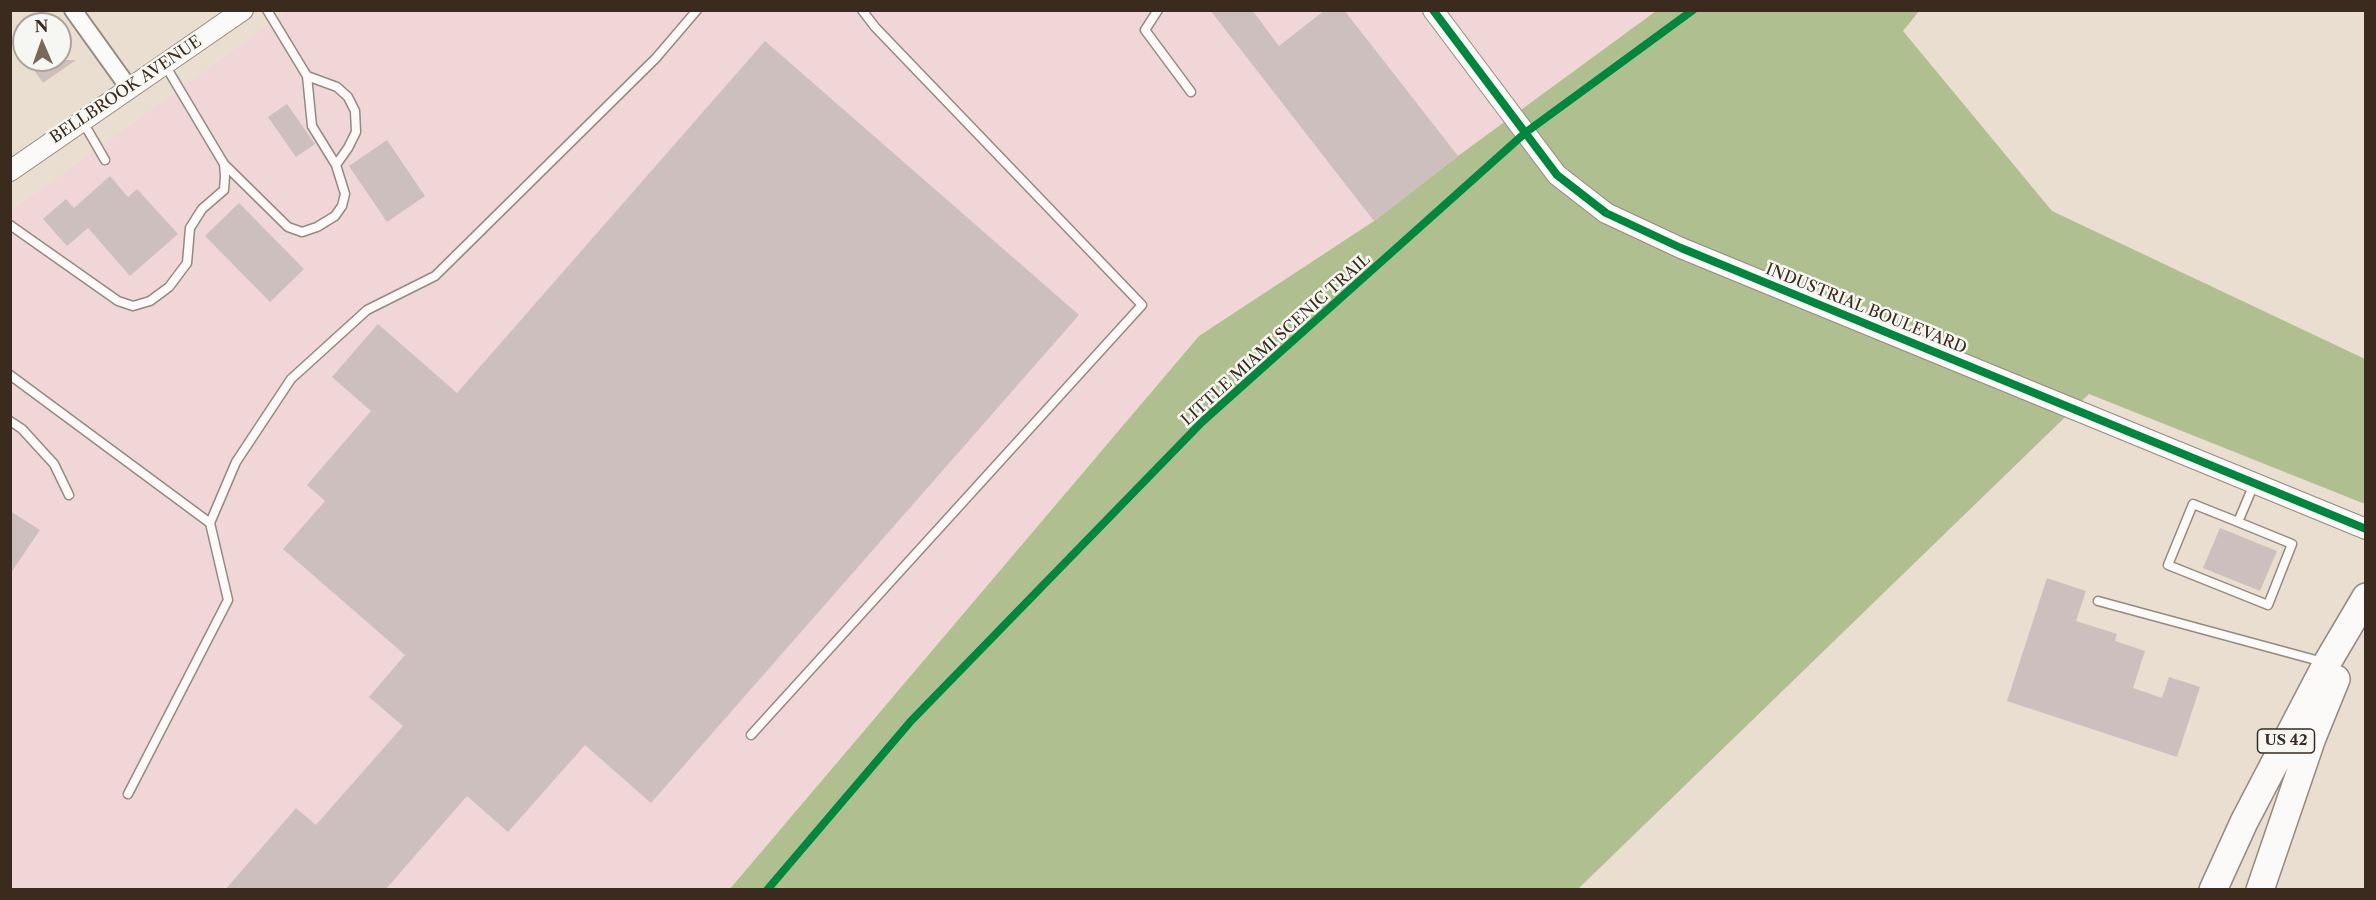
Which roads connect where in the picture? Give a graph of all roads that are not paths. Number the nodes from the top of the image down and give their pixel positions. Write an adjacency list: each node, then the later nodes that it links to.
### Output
1 (74, 10): 10 (street)
2 (243, 10): 8 (street, BELLBROOK AVENUE)
3 (267, 10): 9 (lane)
4 (697, 10): 23 (lane)
5 (862, 10): 29 (lane)
6 (1158, 10): 11 (lane)
7 (1433, 10): 20 (street, INDUSTRIAL BOULEVARD)
8 (164, 65): 10 (street, BELLBROOK AVENUE); 14 (lane)
9 (307, 76): 15 (lane); 15 (lane)
10 (129, 88): 12 (street, BELLBROOK AVENUE)
11 (1191, 92)
12 (83, 121): 13 (lane); 16 (street, BELLBROOK AVENUE)
13 (105, 160)
14 (224, 164): 15 (lane); 17 (lane)
15 (336, 165)
16 (10, 171)
17 (10, 225)
18 (10, 375): 23 (lane)
19 (10, 421): 21 (lane)
20 (2254, 484): 22 (lane); 24 (street, INDUSTRIAL BOULEVARD)
21 (69, 495)
22 (2238, 522): 22 (lane)
23 (210, 523): 30 (lane)
24 (2366, 529)
25 (2366, 597): 28 (highway, US 42)
26 (2098, 601): 28 (lane)
27 (2366, 614): 32 (highway, US 42)
28 (2330, 664): 31 (highway, US 42)
29 (751, 735)
30 (128, 794)
31 (2213, 890)
32 (2260, 890)

